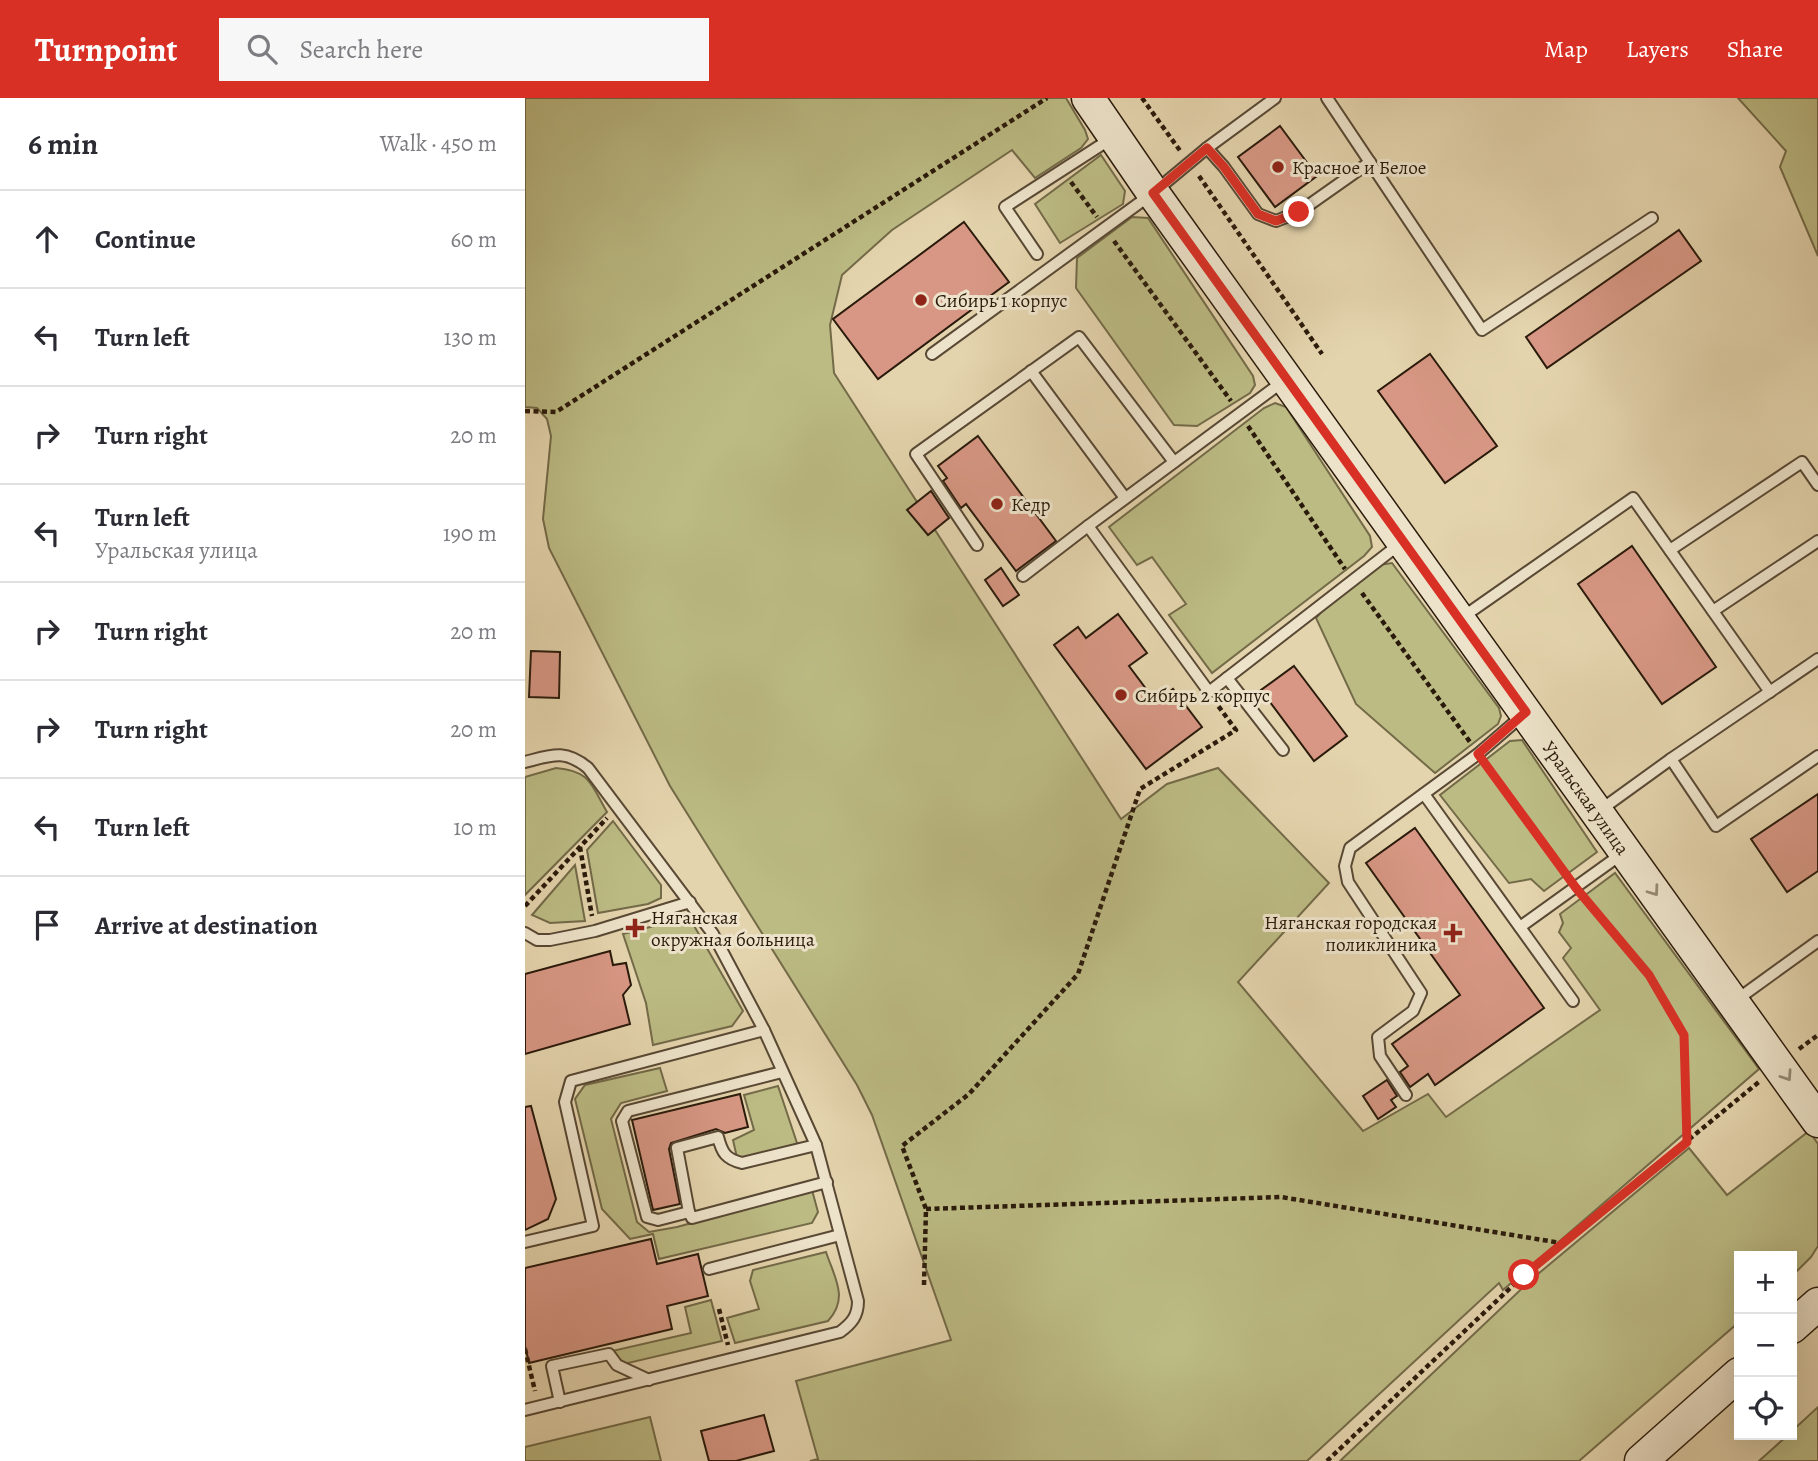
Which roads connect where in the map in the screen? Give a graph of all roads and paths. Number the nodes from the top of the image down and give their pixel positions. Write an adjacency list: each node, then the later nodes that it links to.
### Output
1 (1047, 98): 19 (path)
2 (1088, 98): 6 (street, Уральская улица)
3 (1142, 98): 9 (path)
4 (1275, 98): 7 (lane)
5 (1328, 98): 8 (lane)
6 (1114, 137): 10 (lane); 11 (street, Уральская улица)
7 (1207, 148): 8 (lane); 9 (lane)
8 (1370, 162): 12 (lane)
9 (1190, 164): 11 (lane); 16 (path)
10 (1062, 170): 13 (path); 14 (lane)
11 (1153, 193): 13 (lane); 18 (street, Уральская улица)
12 (1653, 218)
13 (1104, 228): 15 (lane); 20 (path)
14 (1037, 254)
15 (932, 354)
16 (1322, 354)
17 (1031, 371): 21 (lane); 23 (lane); 27 (lane)
18 (1288, 378): 20 (lane); 25 (street, Уральская улица)
19 (525, 411)
20 (1240, 414): 21 (lane); 30 (path)
21 (1174, 462): 23 (lane)
22 (1818, 485): 28 (lane)
23 (1125, 498): 24 (lane)
24 (1088, 526): 29 (lane); 35 (lane)
25 (1403, 541): 30 (lane); 32 (street, Уральская улица)
26 (1818, 541): 31 (lane)
27 (977, 545)
28 (1670, 550): 31 (lane); 32 (lane)
29 (1023, 576)
30 (1353, 581): 34 (lane); 39 (path)
31 (1713, 611): 36 (lane)
32 (1460, 619): 37 (street, Уральская улица)
33 (1818, 659): 36 (lane)
34 (1227, 678): 35 (lane); 38 (lane)
35 (1209, 692): 66 (path)
36 (1770, 692): 41 (lane)
37 (1526, 712): 39 (lane); 45 (street, Уральская улица)
38 (1283, 750)
39 (1478, 754): 43 (lane); 48 (path)
40 (1818, 756): 41 (lane)
41 (1671, 759): 45 (lane)
42 (525, 762): 44 (lane)
43 (1424, 794): 51 (lane); 61 (lane)
44 (618, 807): 46 (path); 49 (lane)
45 (1597, 813): 47 (street, Уральская улица)
46 (580, 848): 50 (path); 52 (path)
47 (1625, 851): 48 (lane); 56 (street, Уральская улица, one-way to 56)
48 (1576, 888): 51 (lane); 63 (path)
49 (690, 902): 52 (lane); 57 (lane)
50 (525, 906)
51 (1520, 927): 55 (lane)
52 (595, 931): 53 (lane)
53 (525, 933)
54 (1818, 942): 56 (lane)
55 (1573, 1002)
56 (1734, 1002): 59 (street, Уральская улица)
57 (764, 1030): 60 (lane); 69 (lane)
58 (1818, 1035): 59 (path)
59 (1779, 1065): 62 (street, Уральская улица, one-way to 62); 63 (path)
60 (782, 1072): 64 (lane); 67 (lane)
61 (1406, 1095)
62 (1818, 1121)
63 (1687, 1142): 70 (path)
64 (816, 1145): 65 (lane); 67 (lane)
65 (827, 1182): 67 (lane); 68 (lane)
66 (926, 1209): 70 (path); 72 (path)
67 (689, 1212)
68 (840, 1235): 71 (lane); 79 (lane)
69 (525, 1242)
70 (1562, 1244): 83 (path)
71 (709, 1269)
72 (924, 1285)
73 (1818, 1304): 75 (street)
74 (719, 1309): 76 (path)
75 (1797, 1323)
76 (728, 1347)
77 (525, 1349): 80 (path)
78 (1736, 1377): 84 (street)
79 (649, 1380): 81 (lane); 81 (lane)
80 (525, 1397)
81 (560, 1402): 82 (lane)
82 (525, 1410)
83 (1328, 1461)
84 (1641, 1461)

